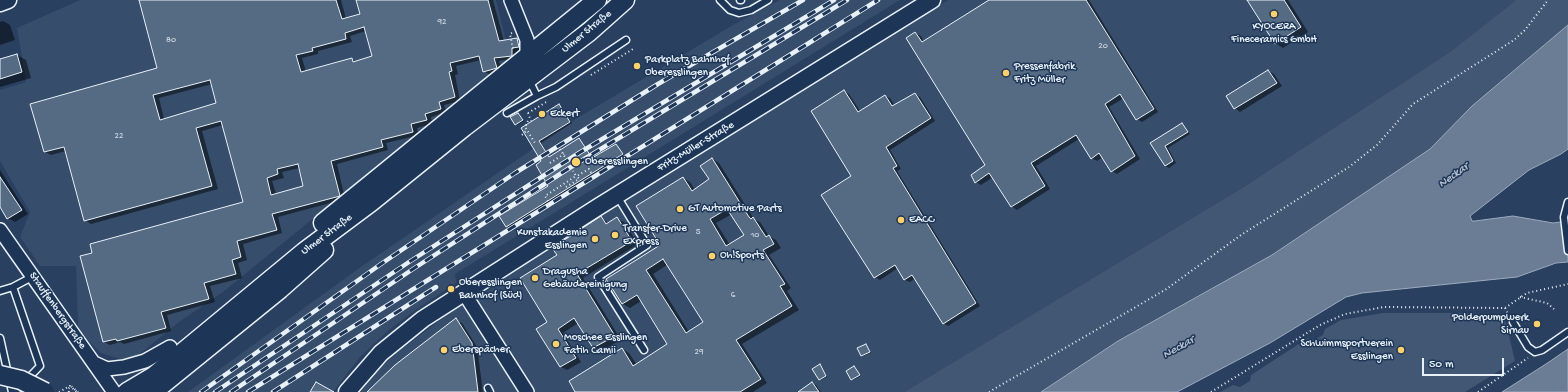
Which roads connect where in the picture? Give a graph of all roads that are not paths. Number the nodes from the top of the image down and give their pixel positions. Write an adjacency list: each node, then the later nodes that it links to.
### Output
1 (8, 0): 8 (street)
2 (512, 0): 11 (street)
3 (597, 0): 10 (main road, Ulmer Straße)
4 (625, 0): 12 (main road, Ulmer Straße)
5 (720, 0): 6 (lane)
6 (768, 0)
7 (932, 0): 15 (street, Fritz-Müller-Straße)
8 (0, 3)
9 (626, 40): 13 (lane)
10 (543, 44): 11 (main road, Ulmer Straße); 12 (main road, Ulmer Straße)
11 (520, 54): 27 (main road, Ulmer Straße)
12 (528, 78): 13 (lane); 16 (main road, Ulmer Straße)
13 (537, 96): 14 (lane)
14 (507, 113)
15 (616, 195): 23 (street, Fritz-Müller-Straße); 28 (lane)
16 (371, 202): 35 (main road, Ulmer Straße); 36 (main road)
17 (1568, 202): 19 (lane)
18 (0, 230): 20 (street, Stauffenbergstraße)
19 (1568, 251)
20 (32, 277): 21 (lane); 29 (street, Stauffenbergstraße)
21 (13, 287): 22 (lane); 31 (lane)
22 (0, 291)
23 (462, 294): 37 (street, Fritz-Müller-Straße); 38 (street)
24 (1513, 322): 25 (lane)
25 (1568, 332)
26 (0, 338): 31 (lane)
27 (170, 347): 29 (street, Ulmer Straße); 34 (main road, Ulmer Straße)
28 (644, 350)
29 (93, 362): 33 (street, Stauffenbergstraße)
30 (0, 375): 32 (main road, bridge)
31 (14, 392)
32 (45, 392)
33 (114, 392)
34 (122, 392)
35 (127, 392)
36 (153, 392)
37 (347, 392)
38 (527, 392)

